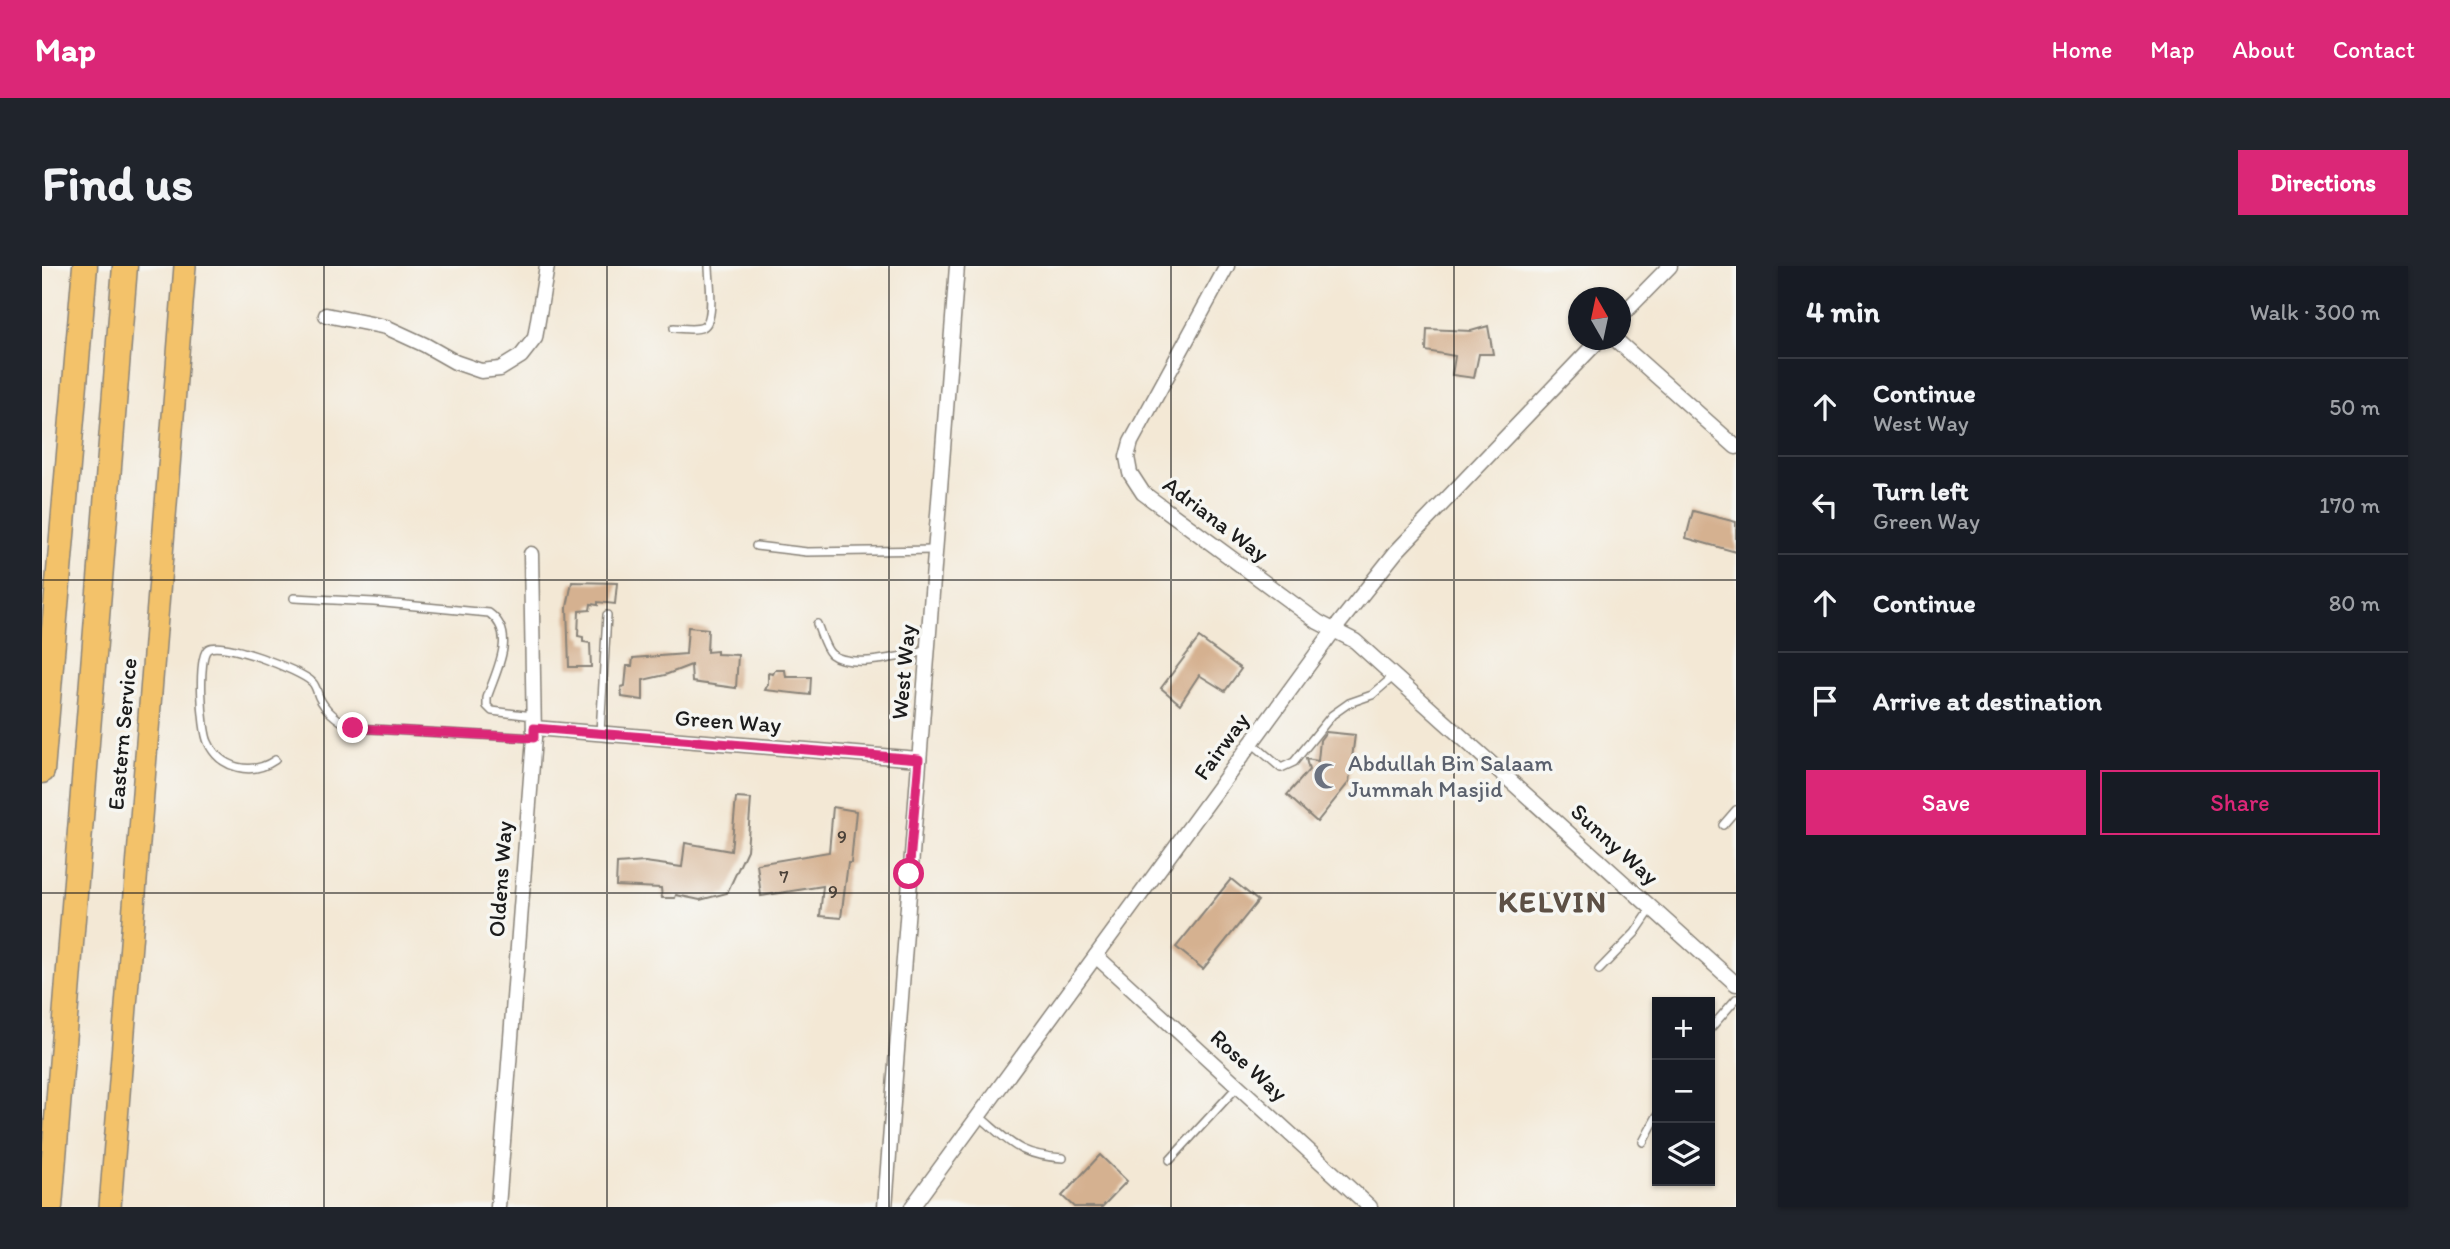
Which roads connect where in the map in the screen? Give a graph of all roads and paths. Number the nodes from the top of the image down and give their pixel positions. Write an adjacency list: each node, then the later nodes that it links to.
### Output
1 (85, 266): 29 (highway)
2 (125, 266): 44 (highway)
3 (185, 266): 45 (main road, Eastern Service)
4 (547, 266): 10 (street)
5 (709, 266): 11 (lane)
6 (957, 266): 16 (street, West Way)
7 (1227, 266): 21 (street, Adriana Way)
8 (1670, 266): 9 (street)
9 (1631, 306)
10 (326, 315)
11 (674, 328)
12 (1589, 350): 21 (street, Fairway)
13 (1627, 350): 14 (street)
14 (1736, 447)
15 (756, 546): 16 (lane)
16 (936, 550): 22 (street, West Way)
17 (531, 554): 24 (street, Oldens Way)
18 (294, 598): 24 (lane)
19 (607, 615): 25 (lane)
20 (817, 624): 22 (lane)
21 (1334, 630): 23 (street, Sunny Way); 26 (street, Fairway)
22 (928, 651): 27 (street, West Way)
23 (1394, 675): 26 (lane); 32 (street, Sunny Way)
24 (534, 728): 25 (street, Green Way); 28 (lane); 46 (street, Oldens Way)
25 (600, 734): 27 (street, Green Way)
26 (1252, 743): 33 (street, Fairway)
27 (919, 759): 47 (street, West Way)
28 (275, 760)
29 (42, 771)
30 (1736, 810): 31 (lane)
31 (1723, 825)
32 (1652, 908): 34 (lane); 35 (street, Sunny Way)
33 (1096, 956): 38 (street, Rose Way); 39 (street, Fairway)
34 (1599, 970)
35 (1736, 984)
36 (1736, 999): 37 (lane)
37 (1715, 1023)
38 (1238, 1086): 43 (lane); 49 (street, Rose Way)
39 (979, 1116): 42 (lane); 48 (street, Fairway)
40 (1653, 1123): 41 (lane)
41 (1643, 1142)
42 (1063, 1158)
43 (1170, 1160)
44 (50, 1207)
45 (110, 1207)
46 (498, 1207)
47 (885, 1207)
48 (912, 1207)
49 (1370, 1207)

